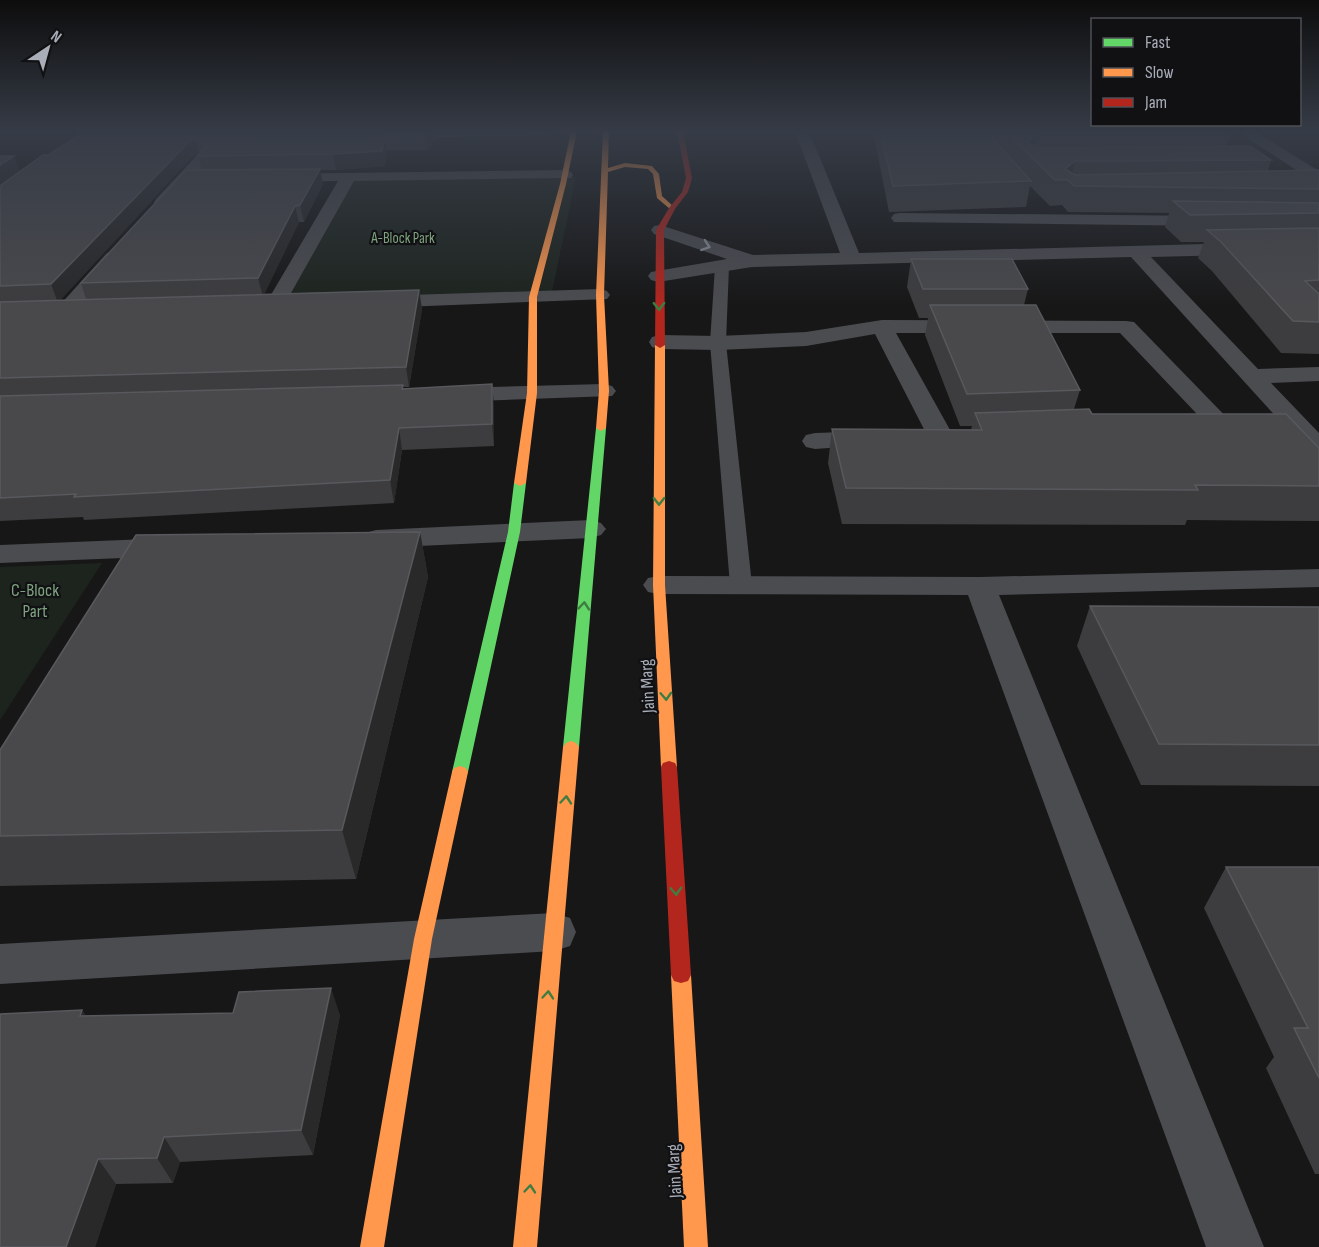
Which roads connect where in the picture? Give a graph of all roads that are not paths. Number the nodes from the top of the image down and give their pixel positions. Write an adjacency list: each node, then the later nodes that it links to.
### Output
1 (175, 189): 10 (street)
2 (341, 189): 26 (street)
3 (561, 189): 23 (street)
4 (605, 189): 22 (street)
5 (658, 189): 9 (street)
6 (686, 189): 9 (street, Jain Marg)
7 (825, 189): 18 (street)
8 (1034, 202): 12 (street)
9 (672, 208): 14 (street, Jain Marg)
10 (153, 214)
11 (900, 218): 12 (street)
12 (1048, 218): 13 (street)
13 (1225, 221)
14 (660, 230): 19 (street, one-way to 19); 21 (street, Jain Marg)
15 (129, 240): 29 (street)
16 (1319, 247): 17 (street)
17 (1135, 251): 18 (street); 35 (street)
18 (852, 259): 19 (street)
19 (752, 261): 20 (street)
20 (722, 266): 21 (street); 33 (lane)
21 (658, 276): 32 (street, Jain Marg, one-way to 32)
22 (600, 295): 23 (street); 36 (street)
23 (533, 297): 24 (street); 37 (street)
24 (358, 303)
25 (299, 304): 26 (street)
26 (275, 305): 27 (street)
27 (252, 306)
28 (88, 310): 29 (street)
29 (64, 311): 30 (street)
30 (43, 312)
31 (882, 326): 33 (street); 40 (street); 42 (street)
32 (660, 342): 33 (street); 49 (street, Jain Marg, one-way to 49)
33 (718, 343): 50 (lane)
34 (1319, 374): 35 (street)
35 (1254, 376): 41 (street)
36 (604, 391): 37 (street); 43 (street)
37 (532, 393): 38 (street); 44 (street)
38 (427, 396)
39 (1188, 428): 40 (street)
40 (1246, 428): 41 (street)
41 (1310, 439)
42 (815, 441)
43 (591, 529): 44 (street); 52 (street, one-way to 43)
44 (514, 532): 45 (street); 53 (street)
45 (352, 540)
46 (200, 546): 47 (street)
47 (0, 554)
48 (1319, 578): 51 (street)
49 (659, 585): 50 (street); 57 (street, Jain Marg, one-way to 57)
50 (741, 585): 51 (street)
51 (980, 586): 58 (street)
52 (554, 932): 53 (street); 56 (street, one-way to 52)
53 (423, 939): 54 (street); 55 (street)
54 (0, 963)
55 (372, 1247)
56 (525, 1247)
57 (696, 1247)
58 (1235, 1247)

